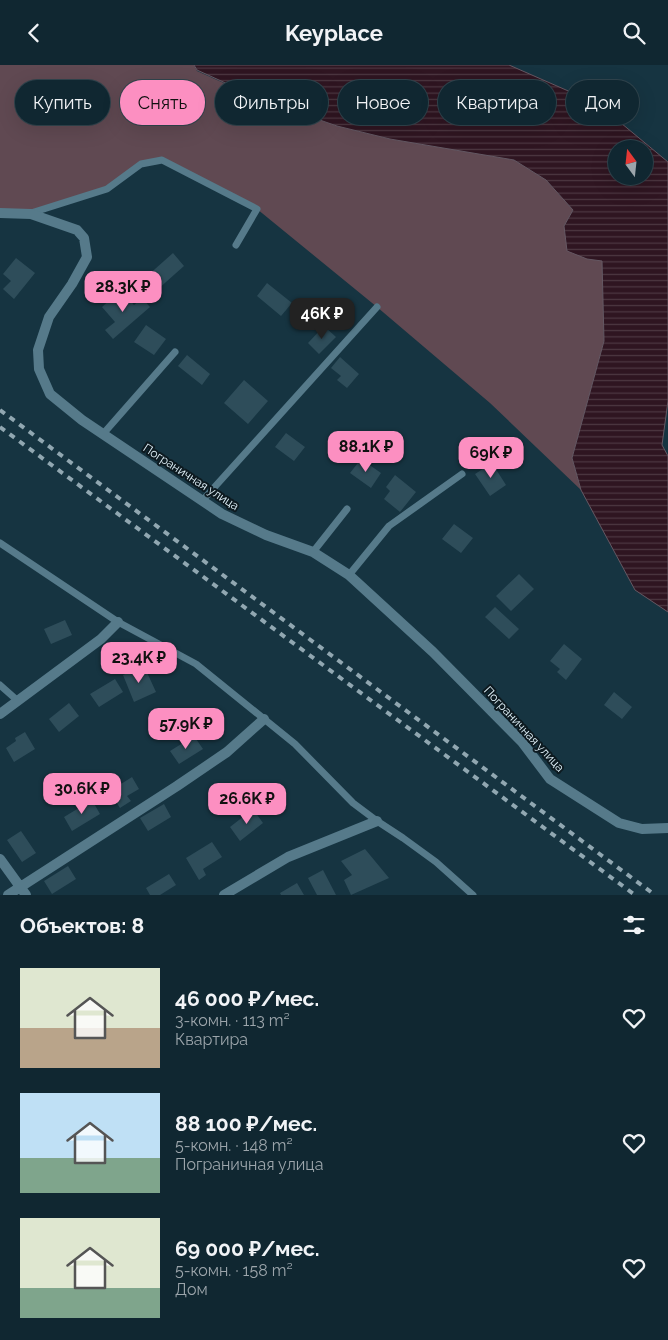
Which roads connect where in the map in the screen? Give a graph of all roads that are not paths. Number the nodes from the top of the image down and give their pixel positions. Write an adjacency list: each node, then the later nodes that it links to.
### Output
1 (0, 213): 2 (street, Пограничная улица)
2 (31, 213): 3 (lane); 6 (street, Пограничная улица)
3 (236, 245)
4 (377, 307): 8 (lane)
5 (175, 353): 6 (lane)
6 (103, 434): 8 (street, Пограничная улица)
7 (462, 474): 12 (lane)
8 (202, 501): 11 (street, Пограничная улица)
9 (347, 509): 11 (lane)
10 (0, 543): 13 (lane)
11 (313, 552): 12 (street, Пограничная улица)
12 (348, 575): 19 (street, Пограничная улица)
13 (118, 622): 15 (street); 17 (lane)
14 (0, 685): 15 (lane)
15 (18, 701): 16 (street)
16 (0, 713)
17 (264, 719): 18 (lane); 21 (street)
18 (377, 821): 23 (street); 24 (lane)
19 (668, 828)
20 (0, 859): 21 (street)
21 (23, 891): 22 (street)
22 (8, 895)
23 (224, 895)
24 (473, 895)

